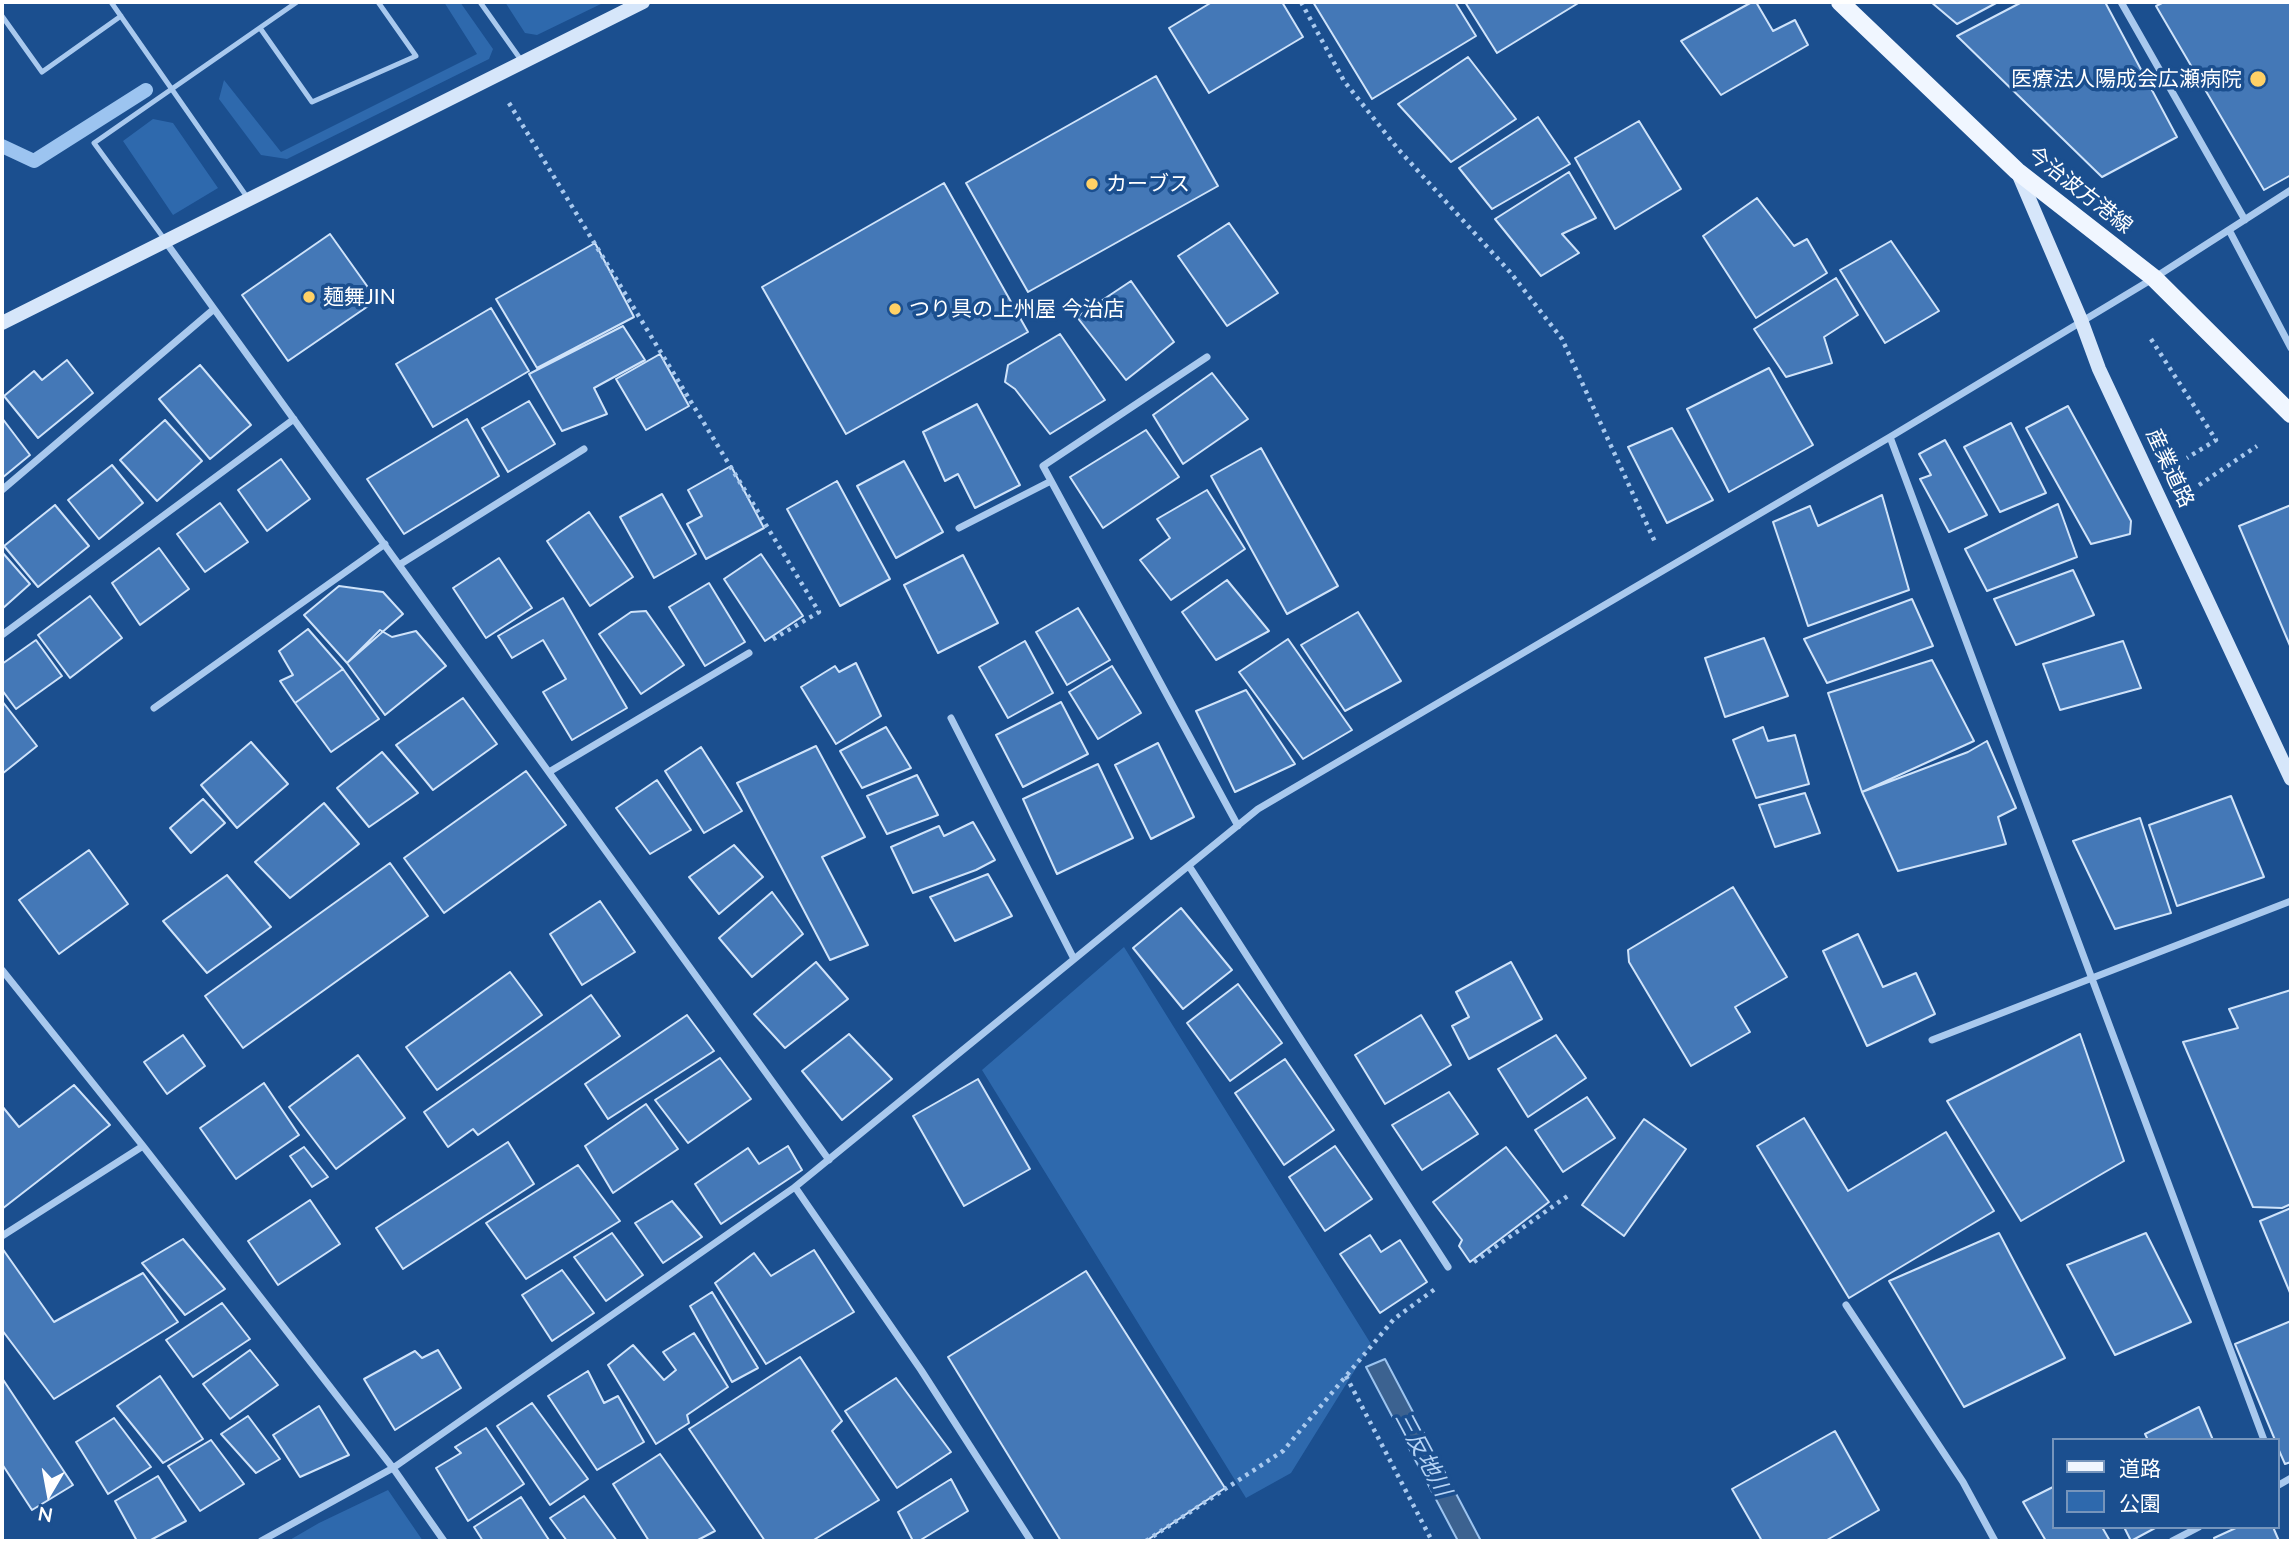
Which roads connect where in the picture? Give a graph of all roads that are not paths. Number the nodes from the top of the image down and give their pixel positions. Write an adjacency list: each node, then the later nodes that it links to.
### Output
1 (111, 2): 9 (lane)
2 (297, 2): 10 (lane)
3 (378, 2): 10 (lane)
4 (480, 2): 11 (lane)
5 (643, 2): 11 (street)
6 (1840, 2): 13 (main road, 今治波方港線)
7 (2121, 2): 16 (street)
8 (2, 16): 9 (lane)
9 (121, 16): 12 (lane)
10 (260, 28): 12 (lane)
11 (522, 63): 15 (street)
12 (172, 90): 15 (lane); 18 (lane)
13 (2018, 171): 19 (main road, 今治波方港線); 21 (street, 産業道路)
14 (2291, 190): 16 (street)
15 (249, 200): 18 (street)
16 (2245, 220): 17 (street)
17 (2229, 230): 19 (street); 23 (street)
18 (165, 240): 20 (street); 22 (street)
19 (2154, 278): 21 (street); 25 (main road, 今治波方港線)
20 (214, 309): 26 (street); 30 (street)
21 (2081, 320): 27 (street); 39 (street, 産業道路)
22 (2, 323)
23 (2291, 348)
24 (1208, 357): 29 (street)
25 (2291, 415)
26 (294, 419): 32 (street); 34 (street)
27 (1890, 437): 40 (street); 45 (street)
28 (584, 449): 33 (street)
29 (1051, 481): 31 (street); 40 (street)
30 (2, 490)
31 (959, 528)
32 (385, 544): 33 (street); 36 (street)
33 (399, 565): 38 (street)
34 (2, 635)
35 (749, 653): 38 (street)
36 (154, 708)
37 (951, 718): 43 (street)
38 (549, 772): 48 (street)
39 (2291, 779)
40 (1238, 826): 41 (street)
41 (1189, 866): 43 (street); 51 (street)
42 (2291, 901): 45 (street)
43 (1074, 959): 48 (street)
44 (2, 970): 47 (street)
45 (2093, 978): 46 (street); 53 (street)
46 (1932, 1040)
47 (144, 1146): 50 (street); 54 (street)
48 (829, 1160): 49 (street)
49 (796, 1187): 54 (street); 60 (street)
50 (2, 1236)
51 (1448, 1267)
52 (1846, 1305): 61 (street)
53 (2263, 1438)
54 (393, 1468): 58 (street); 59 (street)
55 (2291, 1478): 56 (street)
56 (2279, 1485)
57 (2195, 1529): 62 (street)
58 (261, 1541)
59 (444, 1541)
60 (1031, 1541)
61 (1995, 1541)
62 (2172, 1541)

